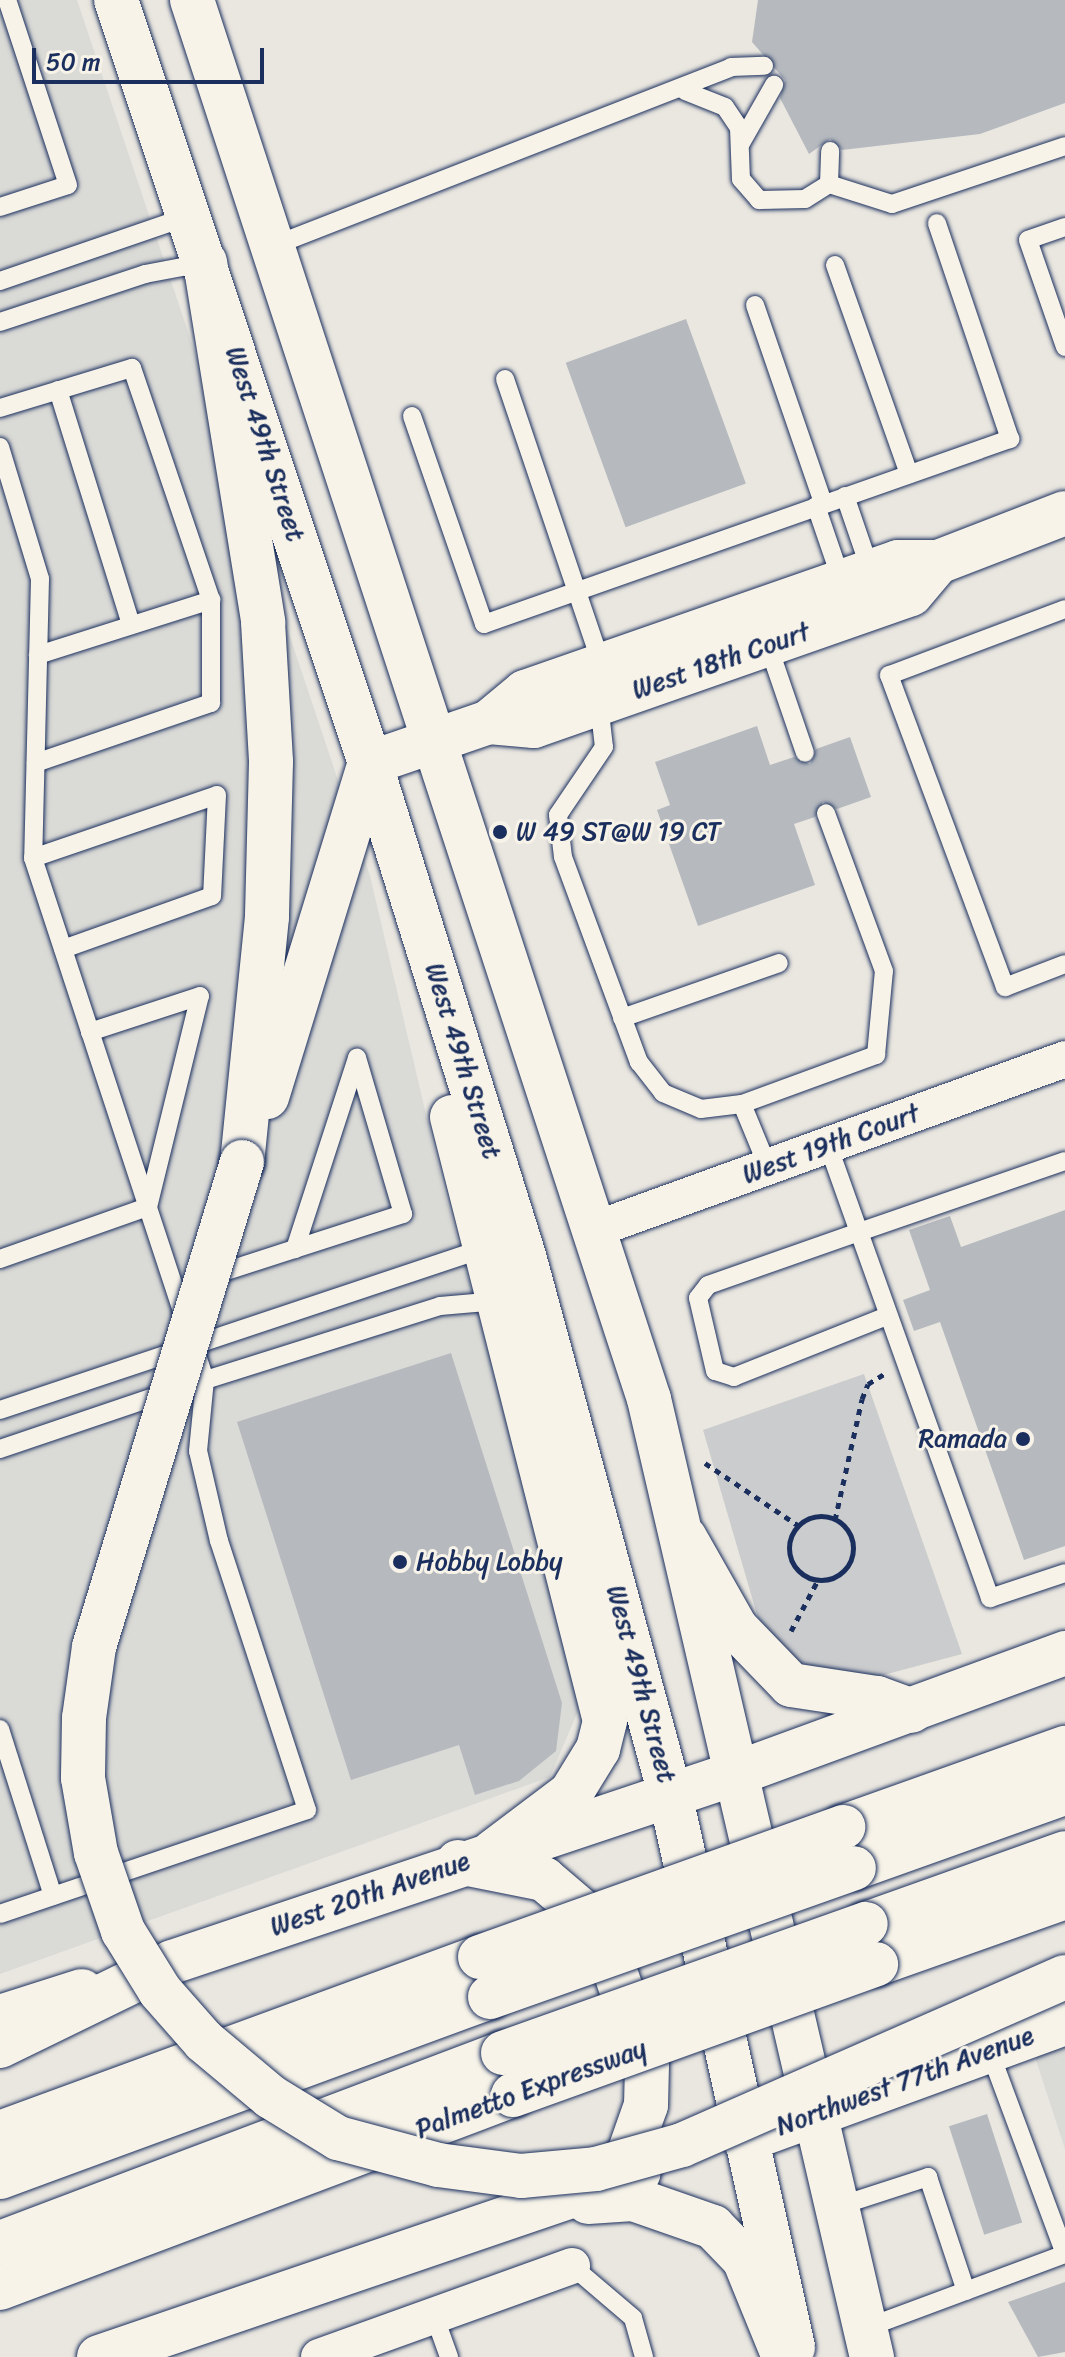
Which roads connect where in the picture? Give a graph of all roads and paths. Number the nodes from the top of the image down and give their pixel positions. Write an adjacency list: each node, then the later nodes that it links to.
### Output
1 (7, 0): 11 (lane)
2 (116, 0): 12 (main road, West 49th Street)
3 (194, 1): 15 (main road)
4 (764, 66): 6 (lane)
5 (774, 85): 7 (lane)
6 (685, 91): 7 (lane); 15 (lane)
7 (741, 143): 10 (lane)
8 (1065, 146): 10 (lane)
9 (830, 151): 10 (lane)
10 (829, 184)
11 (0, 207)
12 (189, 216): 16 (main road, West 49th Street); 18 (lane)
13 (937, 223): 27 (lane)
14 (1065, 227): 21 (lane)
15 (273, 246): 40 (main road)
16 (205, 262): 20 (lane); 43 (main road, West 49th Street); 56 (main road)
17 (835, 265): 27 (lane)
18 (0, 281)
19 (755, 305): 29 (lane)
20 (0, 322)
21 (1065, 347)
22 (505, 379): 33 (lane)
23 (58, 390): 24 (lane); 34 (lane); 36 (lane)
24 (0, 408)
25 (412, 416): 33 (lane)
26 (0, 447): 38 (lane)
27 (909, 474): 28 (lane)
28 (845, 496): 29 (lane); 32 (lane)
29 (820, 504): 32 (lane); 33 (lane)
30 (1065, 513): 31 (main road, West 18th Court)
31 (938, 562): 32 (main road, West 18th Court); 37 (main road, West 18th Court)
32 (856, 577): 37 (main road, West 18th Court)
33 (576, 591): 39 (lane)
34 (211, 600): 36 (lane); 42 (lane)
35 (1065, 609): 49 (lane)
36 (131, 625): 38 (lane)
37 (762, 628): 39 (main road, West 18th Court); 41 (lane)
38 (38, 655): 42 (lane)
39 (601, 685): 40 (main road, West 18th Court); 50 (lane)
40 (436, 739): 43 (main road, West 18th Court); 59 (main road)
41 (805, 753)
42 (36, 763): 45 (lane)
43 (370, 763): 46 (main road, West 49th Street); 56 (main road)
44 (826, 813): 53 (lane)
45 (33, 858): 47 (lane); 47 (lane)
46 (419, 918): 61 (main road); 85 (main road, West 49th Street)
47 (63, 949): 51 (lane)
48 (779, 963): 50 (lane)
49 (1065, 964)
50 (622, 1018): 53 (lane)
51 (90, 1032): 58 (lane); 58 (lane)
52 (1065, 1059): 54 (street, West 19th Court)
53 (742, 1104): 57 (lane)
54 (828, 1145): 57 (street, West 19th Court); 60 (lane)
55 (1065, 1161): 60 (lane)
56 (242, 1162): 95 (main road, bridge)
57 (768, 1167): 59 (street, West 19th Court)
58 (148, 1207): 63 (lane); 64 (lane)
59 (596, 1229): 75 (main road)
60 (859, 1232): 66 (lane); 66 (lane)
61 (485, 1248): 65 (main road); 67 (lane)
62 (295, 1249): 62 (lane); 64 (lane)
63 (0, 1259)
64 (175, 1288): 67 (lane)
65 (499, 1301): 68 (lane); 88 (main road)
66 (887, 1316): 76 (lane)
67 (195, 1349): 68 (lane); 70 (lane)
68 (205, 1380): 71 (lane); 89 (lane)
69 (868, 1384): 73 (path)
70 (0, 1410)
71 (0, 1449)
72 (705, 1463): 74 (path)
73 (835, 1520): 74 (path); 77 (path)
74 (799, 1526): 77 (path)
75 (685, 1538): 80 (main road); 83 (main road)
76 (1065, 1573)
77 (818, 1580): 78 (path)
78 (786, 1639)
79 (1065, 1653): 80 (main road, West 20th Avenue)
80 (912, 1711): 83 (main road, West 20th Avenue)
81 (0, 1729): 89 (lane)
82 (1065, 1748): 86 (main road)
83 (740, 1772): 85 (main road, West 20th Avenue); 100 (main road)
84 (1065, 1793): 86 (main road)
85 (670, 1794): 88 (main road, West 20th Avenue); 102 (main road, West 49th Street)
86 (848, 1848): 94 (main road, bridge)
87 (1065, 1853): 92 (main road)
88 (476, 1857): 93 (main road, West 20th Avenue); 104 (main road)
89 (53, 1896): 91 (lane)
90 (1065, 1897): 92 (main road, Palmetto Expressway)
91 (0, 1914)
92 (871, 1944): 107 (main road, bridge); 109 (main road, Palmetto Expressway, bridge)
93 (172, 1962): 96 (main road, West 20th Avenue); 98 (main road)
94 (485, 1977): 101 (main road); 103 (main road)
95 (1065, 1977)
96 (0, 2017)
97 (1064, 2024): 99 (main road, Northwest 77th Avenue)
98 (0, 2046)
99 (989, 2049): 100 (main road, Northwest 77th Avenue); 110 (lane)
100 (818, 2112): 102 (main road, Northwest 77th Avenue); 106 (main road)
101 (0, 2133)
102 (745, 2140): 104 (main road, Northwest 77th Avenue); 118 (main road, West 49th Street)
103 (0, 2177)
104 (620, 2179): 105 (main road, Northwest 77th Avenue)
105 (546, 2206): 114 (main road); 117 (main road)
106 (839, 2206): 110 (lane); 112 (main road)
107 (0, 2243)
108 (572, 2266): 111 (street); 116 (lane)
109 (0, 2288)
110 (966, 2291): 112 (lane)
111 (434, 2315): 113 (street); 115 (lane)
112 (869, 2342)
113 (328, 2356)
114 (99, 2357)
115 (449, 2357)
116 (644, 2357)
117 (784, 2357)
118 (796, 2357)

